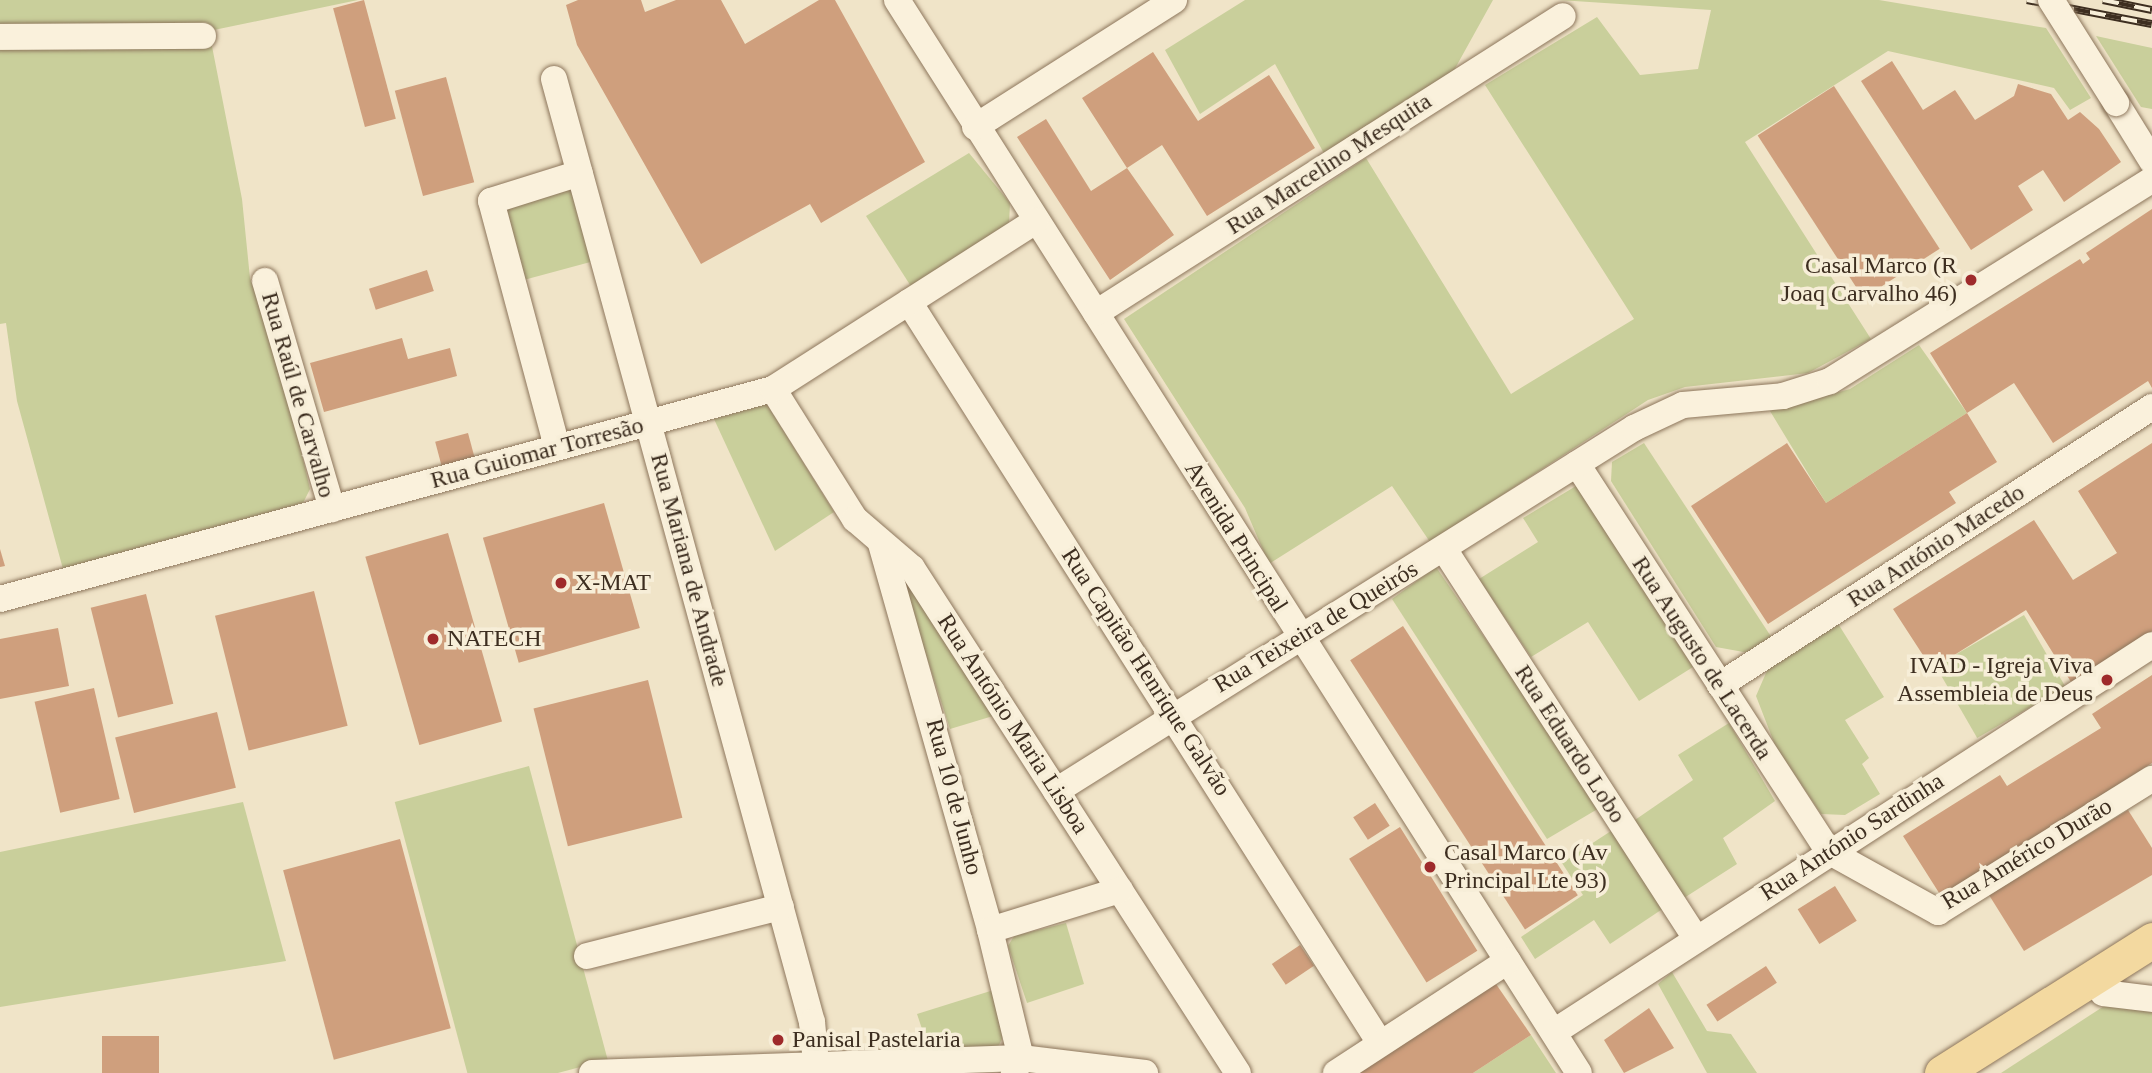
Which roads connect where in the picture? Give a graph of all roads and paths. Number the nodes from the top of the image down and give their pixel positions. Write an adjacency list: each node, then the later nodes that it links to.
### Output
1 (897, 0): 8 (street, Avenida Principal)
2 (1174, 0): 8 (street)
3 (2051, 0): 9 (street, bridge)
4 (1563, 16): 15 (street, Rua Marcelino Mesquita)
5 (203, 36): 6 (street)
6 (0, 37)
7 (554, 79): 10 (street, Rua Mariana de Andrade)
8 (975, 127): 12 (street, Avenida Principal)
9 (2152, 161)
10 (580, 173): 18 (street, Rua Mariana de Andrade); 19 (street)
11 (2152, 180): 20 (street, Rua Teixeira de Queirós)
12 (1036, 221): 14 (street, Rua Guiomar Torresão); 15 (street, Avenida Principal)
13 (265, 281): 21 (street, Rua Raúl de Carvalho)
14 (909, 302): 16 (street, Rua Guiomar Torresão); 28 (street, Rua Capitão Henrique Galvão)
15 (1096, 313): 25 (street, Avenida Principal)
16 (773, 389): 18 (street, Rua Guiomar Torresão); 22 (street, Rua António Maria Lisboa)
17 (2152, 407): 27 (street, Rua António Macedo)
18 (649, 422): 19 (street, Rua Guiomar Torresão); 33 (street, Rua Mariana de Andrade)
19 (557, 447): 21 (street, Rua Guiomar Torresão)
20 (1577, 464): 23 (street, Rua Teixeira de Queirós); 27 (street, Rua Augusto de Lacerda)
21 (332, 509): 24 (street, Rua Guiomar Torresão)
22 (879, 539): 30 (street, Rua António Maria Lisboa); 34 (street, Rua 10 de Junho)
23 (1444, 549): 25 (street, Rua Teixeira de Queirós); 35 (street, Rua Eduardo Lobo)
24 (0, 599)
25 (1302, 640): 28 (street, Rua Teixeira de Queirós); 38 (street, Avenida Principal)
26 (2152, 645): 31 (street, Rua António Sardinha)
27 (1720, 685): 31 (street, Rua Augusto de Lacerda)
28 (1174, 714): 30 (street, Rua Teixeira de Queirós); 43 (street, Rua Capitão Henrique Galvão)
29 (2152, 779): 31 (street, Rua Américo Durão)
30 (1056, 791): 32 (street, Rua António Maria Lisboa)
31 (1828, 851): 35 (street, Rua António Sardinha)
32 (1120, 890): 34 (street); 48 (street, Rua António Maria Lisboa)
33 (781, 907): 37 (street); 45 (street, Rua Mariana de Andrade)
34 (990, 930): 44 (street, Rua 10 de Junho)
35 (1696, 939): 42 (street, Rua António Sardinha)
36 (2152, 940): 51 (main road)
37 (587, 956)
38 (1507, 961): 42 (street, Avenida Principal); 43 (street)
39 (2152, 962): 40 (main road)
40 (2103, 993): 41 (street); 52 (main road)
41 (2152, 999)
42 (1553, 1032): 50 (street, Avenida Principal)
43 (1380, 1043): 49 (street)
44 (1017, 1066): 45 (street); 47 (street)
45 (816, 1068): 46 (street)
46 (592, 1073)
47 (1145, 1073)
48 (1238, 1073)
49 (1336, 1073)
50 (1579, 1073)
51 (1942, 1073)
52 (1978, 1073)

